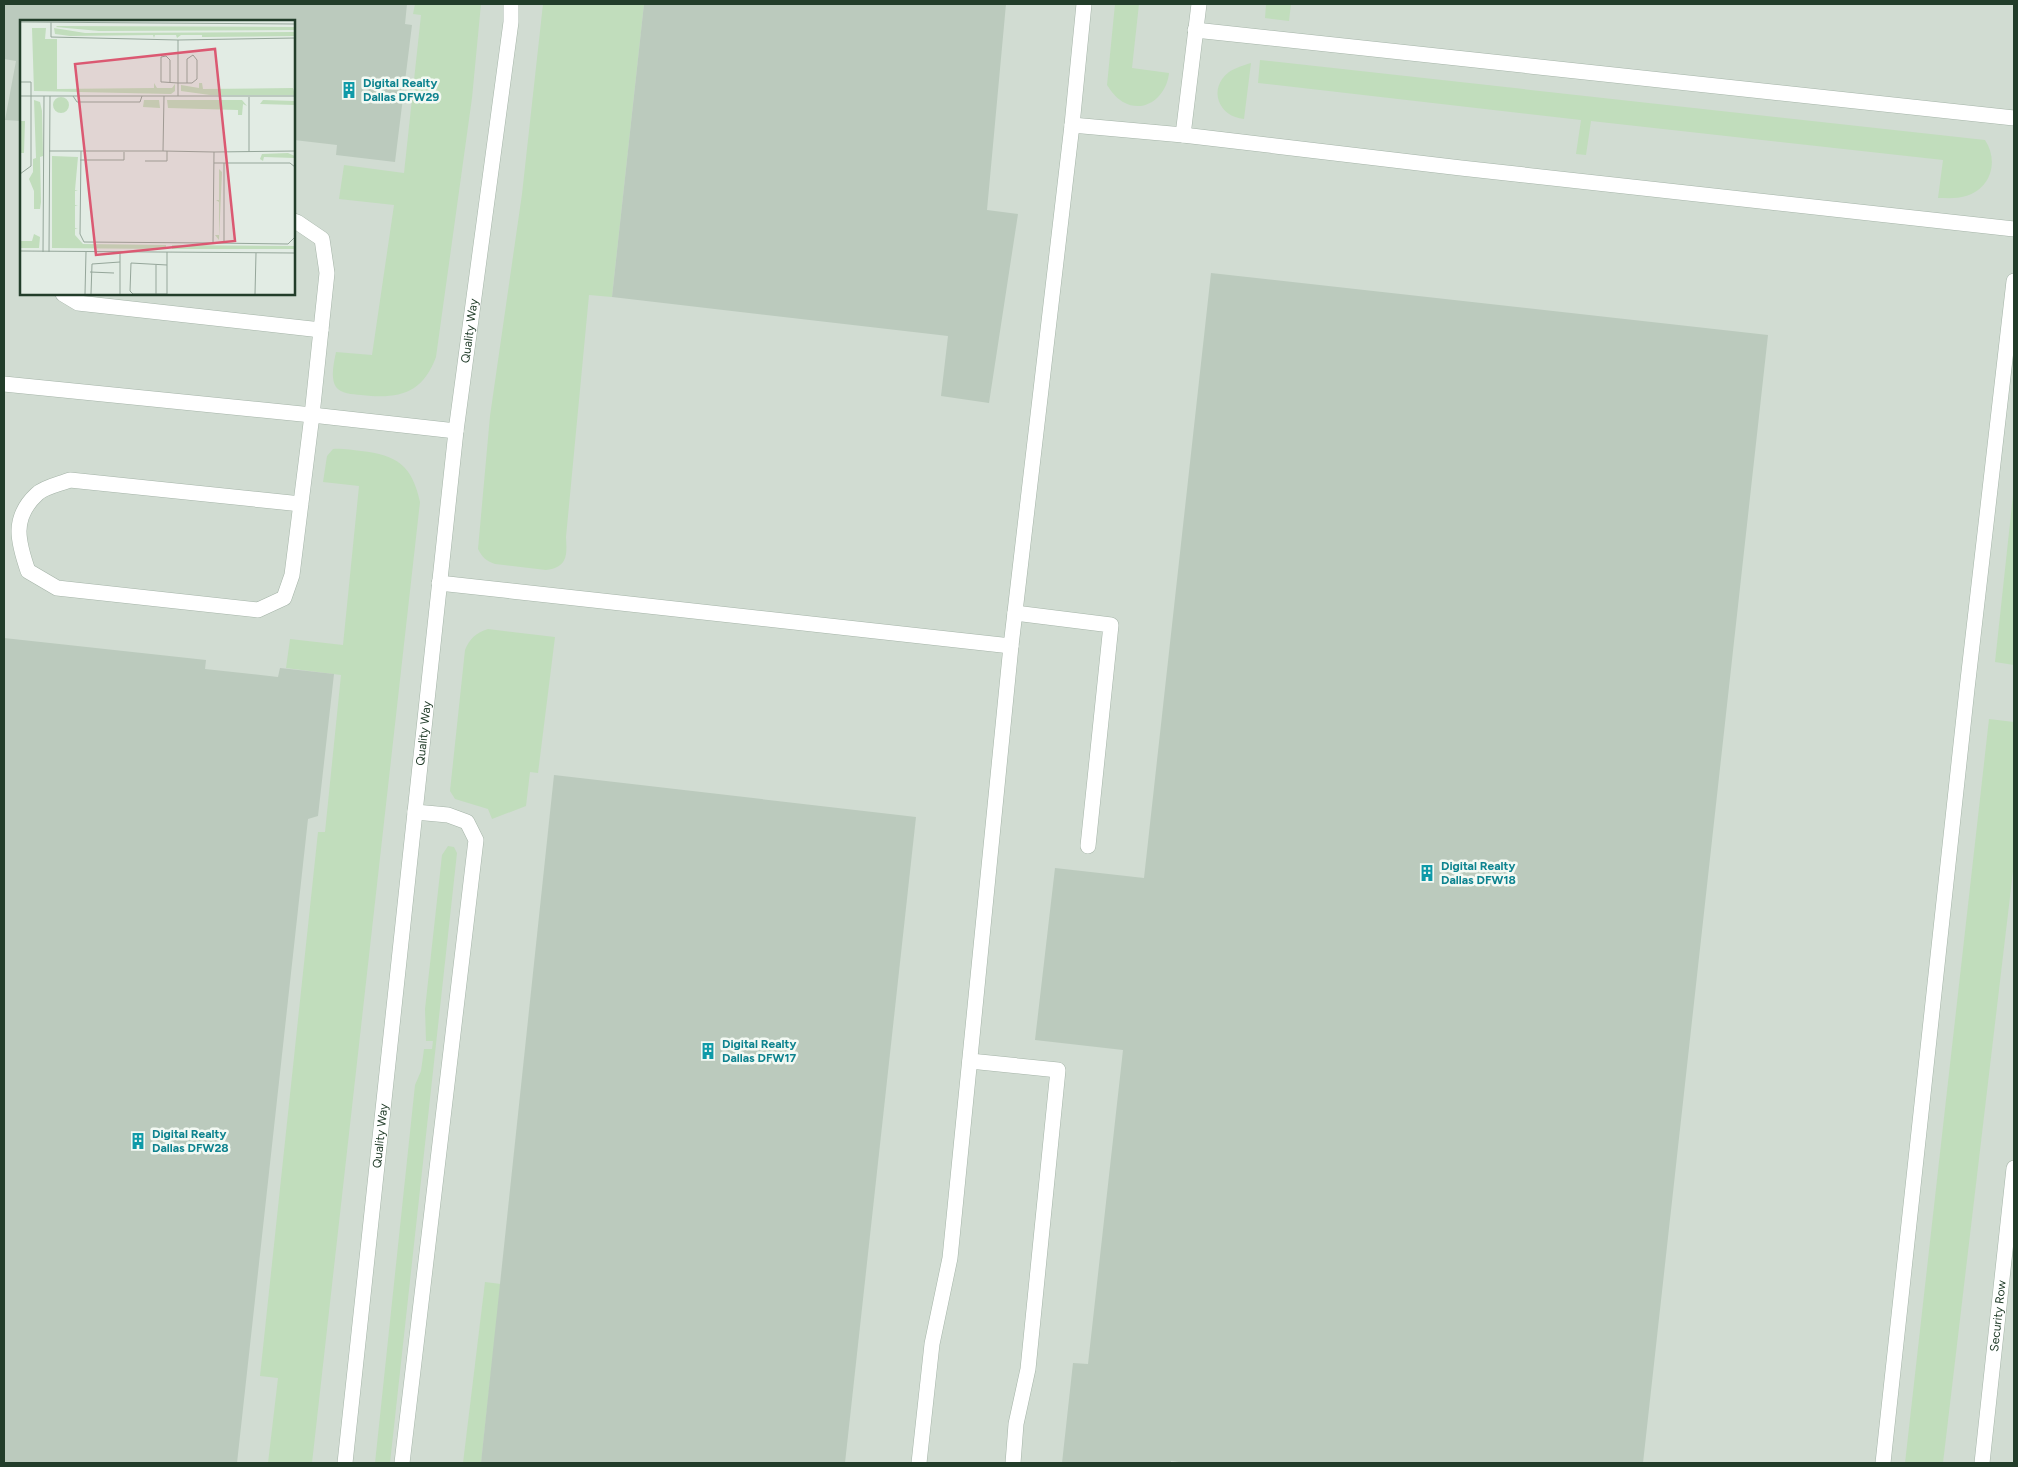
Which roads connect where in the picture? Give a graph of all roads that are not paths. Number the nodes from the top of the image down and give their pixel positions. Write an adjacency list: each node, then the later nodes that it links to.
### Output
1 (511, 4): 15 (street, Quality Way)
2 (1084, 4): 6 (street)
3 (1198, 4): 4 (street)
4 (1195, 30): 5 (street); 7 (street)
5 (2014, 118)
6 (1072, 125): 7 (street); 18 (street)
7 (1183, 135): 9 (street)
8 (295, 221): 12 (street)
9 (2014, 229)
10 (2014, 281): 29 (street)
11 (65, 295): 12 (street)
12 (321, 330): 14 (street)
13 (4, 384): 14 (street)
14 (312, 415): 15 (street); 16 (street)
15 (456, 432): 17 (street, Quality Way)
16 (301, 504): 16 (street)
17 (439, 583): 19 (street); 20 (street, Quality Way)
18 (1015, 613): 19 (street); 21 (street)
19 (1011, 646): 22 (street)
20 (415, 812): 25 (street, Quality Way); 26 (street)
21 (1088, 846)
22 (970, 1061): 27 (street); 28 (street)
23 (2014, 1168): 24 (street, Security Row)
24 (2012, 1206): 30 (street, Security Row)
25 (344, 1463)
26 (402, 1463)
27 (919, 1463)
28 (1013, 1463)
29 (1882, 1463)
30 (1982, 1463)

